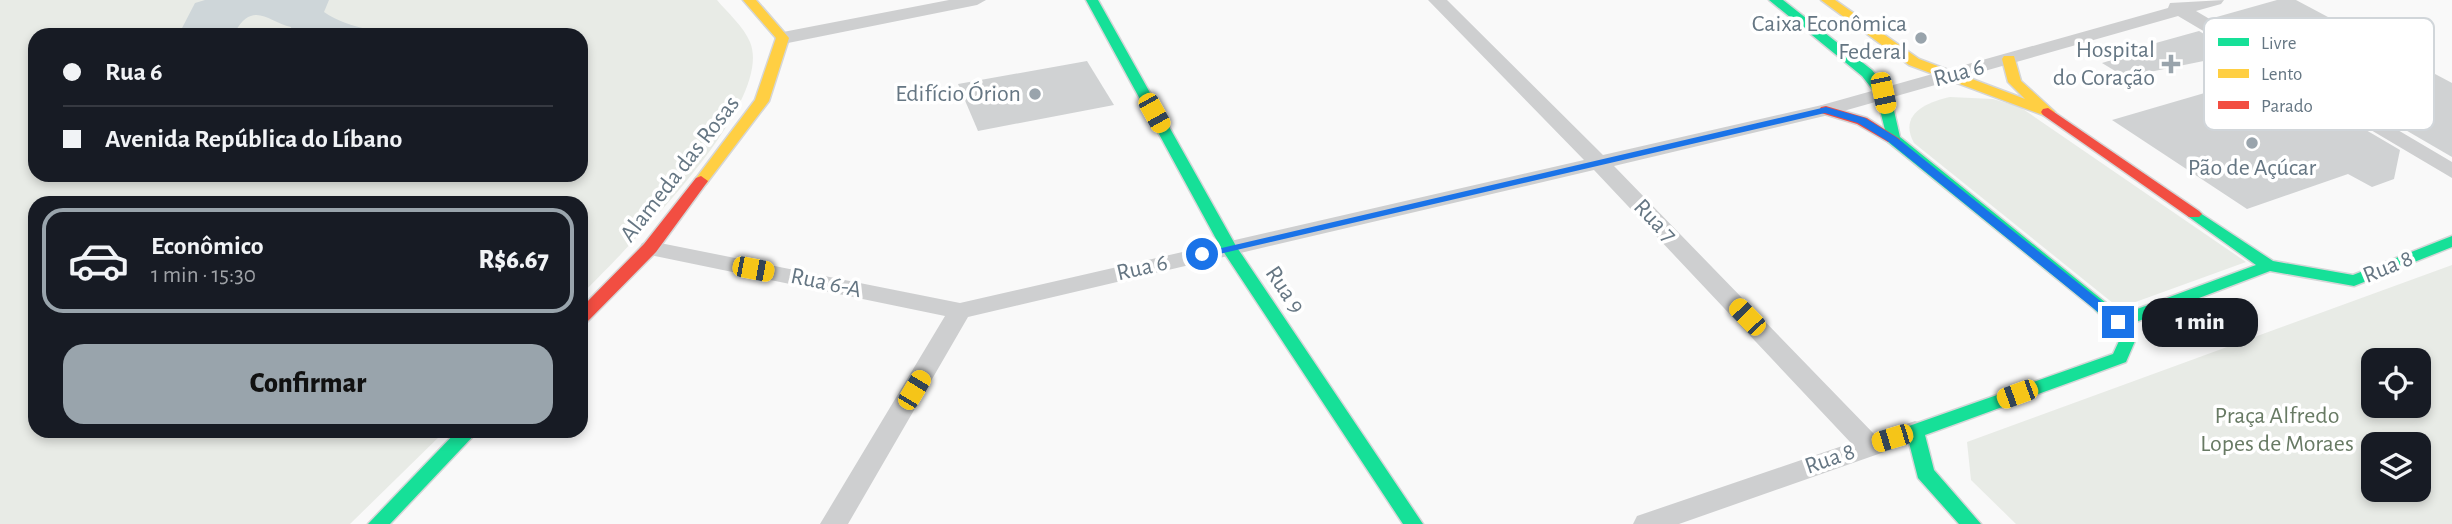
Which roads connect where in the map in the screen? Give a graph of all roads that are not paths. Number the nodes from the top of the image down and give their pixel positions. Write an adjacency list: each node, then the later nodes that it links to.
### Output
1 (749, 0): 11 (main road)
2 (977, 0): 11 (street)
3 (1092, 0): 23 (main road, Rua 9)
4 (1437, 0): 19 (street, Rua 7)
5 (1775, 0): 14 (main road)
6 (1826, 0): 13 (main road)
7 (2165, 0): 9 (street)
8 (2215, 0): 9 (street, Rua 6)
9 (2183, 10): 10 (street); 12 (street, Rua 6)
10 (2204, 23)
11 (783, 38): 22 (main road, Alameda das Rosas)
12 (2008, 59): 13 (street, Rua 6); 16 (main road)
13 (1946, 76): 14 (street, Rua 6); 16 (main road)
14 (1883, 93): 15 (street, Rua 6); 18 (main road)
15 (1826, 110): 18 (main road); 19 (street, Rua 6)
16 (2046, 111): 24 (main road)
17 (2383, 130): 20 (street)
18 (1893, 139): 27 (main road)
19 (1595, 161): 23 (street, Rua 6); 30 (street, Rua 7)
20 (2452, 171)
21 (2452, 241): 24 (main road, Rua 8)
22 (650, 248): 25 (main road, Alameda das Rosas); 26 (street, Rua 6-A)
23 (1229, 248): 26 (street, Rua 6); 33 (main road, Rua 9)
24 (2269, 266): 27 (main road)
25 (588, 311)
26 (960, 311): 32 (street)
27 (2118, 322): 28 (main road, Rua 8)
28 (1915, 431): 30 (street, Rua 8); 35 (main road)
29 (462, 438): 31 (main road)
30 (1869, 445): 34 (street, Rua 8)
31 (378, 524)
32 (834, 524)
33 (1413, 524)
34 (1647, 524)
35 (1971, 524)

